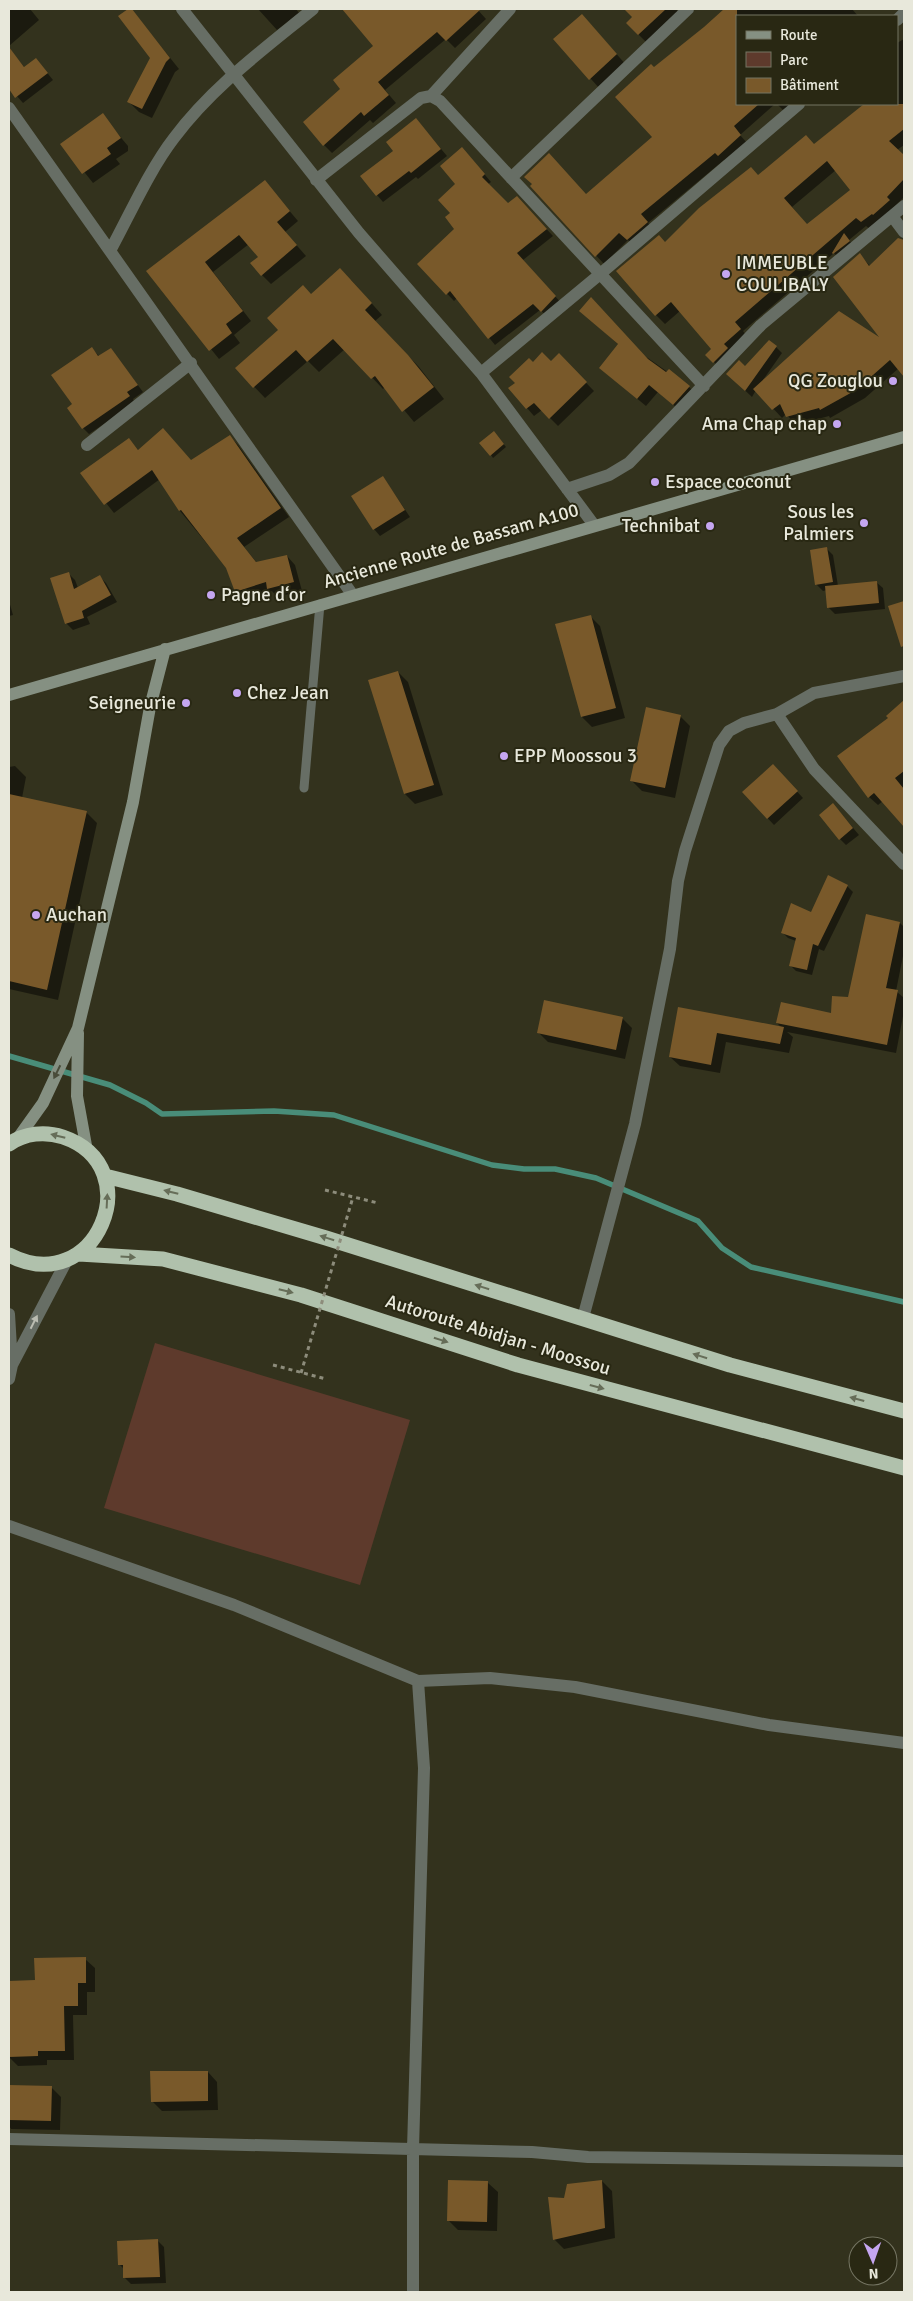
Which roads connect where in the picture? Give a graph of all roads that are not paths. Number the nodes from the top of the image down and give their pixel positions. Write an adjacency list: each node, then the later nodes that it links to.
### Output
1 (182, 9): 5 (street)
2 (313, 9): 5 (street)
3 (510, 9): 6 (street)
4 (688, 9): 9 (street)
5 (232, 75): 10 (street); 14 (street)
6 (431, 96): 9 (street); 10 (street)
7 (798, 105): 15 (street)
8 (9, 108): 14 (street)
9 (511, 178): 15 (street)
10 (316, 180): 17 (street)
11 (904, 206): 12 (street)
12 (892, 216): 13 (street); 18 (street)
13 (904, 232)
14 (110, 251): 16 (street)
15 (600, 275): 17 (street); 18 (street)
16 (191, 363): 20 (street); 23 (street)
17 (481, 373): 21 (street)
18 (704, 386): 21 (street)
19 (904, 437): 22 (main road, Ancienne Route de Bassam A100)
20 (87, 445)
21 (567, 489): 22 (street)
22 (594, 525): 23 (main road, Ancienne Route de Bassam A100)
23 (352, 594): 24 (main road, Ancienne Route de Bassam A100)
24 (320, 604): 25 (main road, Ancienne Route de Bassam A100); 29 (lane)
25 (165, 649): 27 (main road, Ancienne Route de Bassam A100); 31 (main road)
26 (904, 676): 28 (street)
27 (9, 695)
28 (777, 714): 30 (street); 38 (street)
29 (304, 788)
30 (904, 864)
31 (78, 1028): 32 (main road, one-way to 32); 33 (main road)
32 (13, 1141): 33 (highway, one-way to 32)
33 (88, 1151): 34 (highway)
34 (104, 1176): 36 (highway, one-way to 34); 38 (highway, one-way to 34)
35 (9, 1255): 36 (highway, Autoroute Abidjan - Moossou)
36 (73, 1257): 39 (street, one-way to 36); 42 (highway, Autoroute Abidjan - Moossou, one-way to 42)
37 (9, 1314): 39 (street)
38 (583, 1318): 41 (highway, one-way to 38)
39 (12, 1365): 40 (street)
40 (9, 1379)
41 (904, 1411)
42 (904, 1468)
43 (9, 1526): 44 (street)
44 (418, 1681): 45 (street); 47 (street)
45 (904, 1743)
46 (9, 2139): 47 (street)
47 (413, 2149): 48 (street); 49 (street)
48 (904, 2161)
49 (413, 2292)

